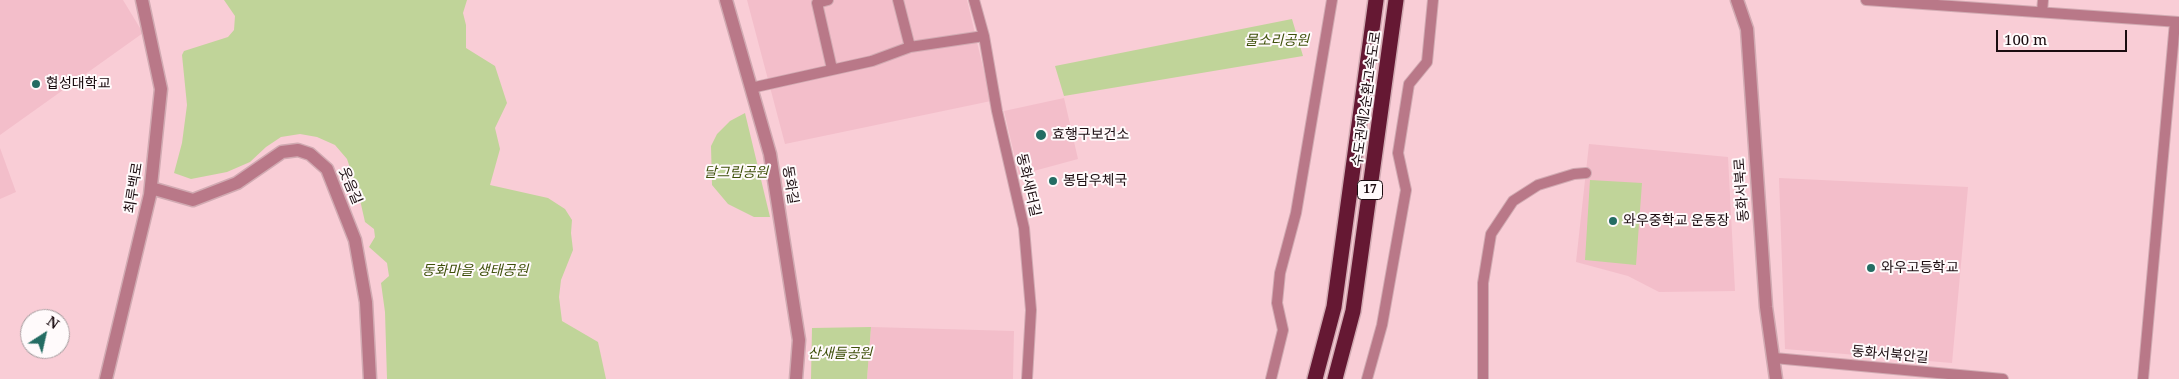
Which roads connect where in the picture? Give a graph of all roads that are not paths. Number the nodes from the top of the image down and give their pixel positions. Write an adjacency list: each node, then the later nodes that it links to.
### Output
1 (142, 0): 20 (street, 최루백로)
2 (726, 0): 18 (street, 동화길)
3 (828, 0): 17 (street)
4 (898, 0): 16 (street)
5 (974, 0): 15 (street, 동화새터길)
6 (1332, 0): 26 (street)
7 (1376, 0): 27 (highway, 수도권제2순환고속도로 / 17)
8 (1396, 0): 28 (highway, 수도권제2순환고속도로 / 17)
9 (1433, 0): 29 (street)
10 (1738, 0): 21 (street, 동화서북로)
11 (1866, 0): 13 (street)
12 (2043, 0): 13 (street)
13 (2042, 12): 14 (street)
14 (2177, 22): 33 (street)
15 (984, 36): 16 (street); 25 (street, 동화새터길)
16 (910, 48): 17 (street)
17 (832, 69): 18 (street)
18 (751, 88): 24 (street, 동화길)
19 (1586, 173): 30 (street)
20 (151, 188): 22 (street, 최루백로); 23 (street, 웃음길)
21 (1774, 358): 31 (street, 동화서북로); 32 (street, 동화서북안길)
22 (106, 379)
23 (370, 379)
24 (796, 379)
25 (1026, 379)
26 (1271, 379)
27 (1315, 379)
28 (1335, 379)
29 (1367, 379)
30 (1483, 379)
31 (1776, 379)
32 (2003, 379)
33 (2143, 379)

